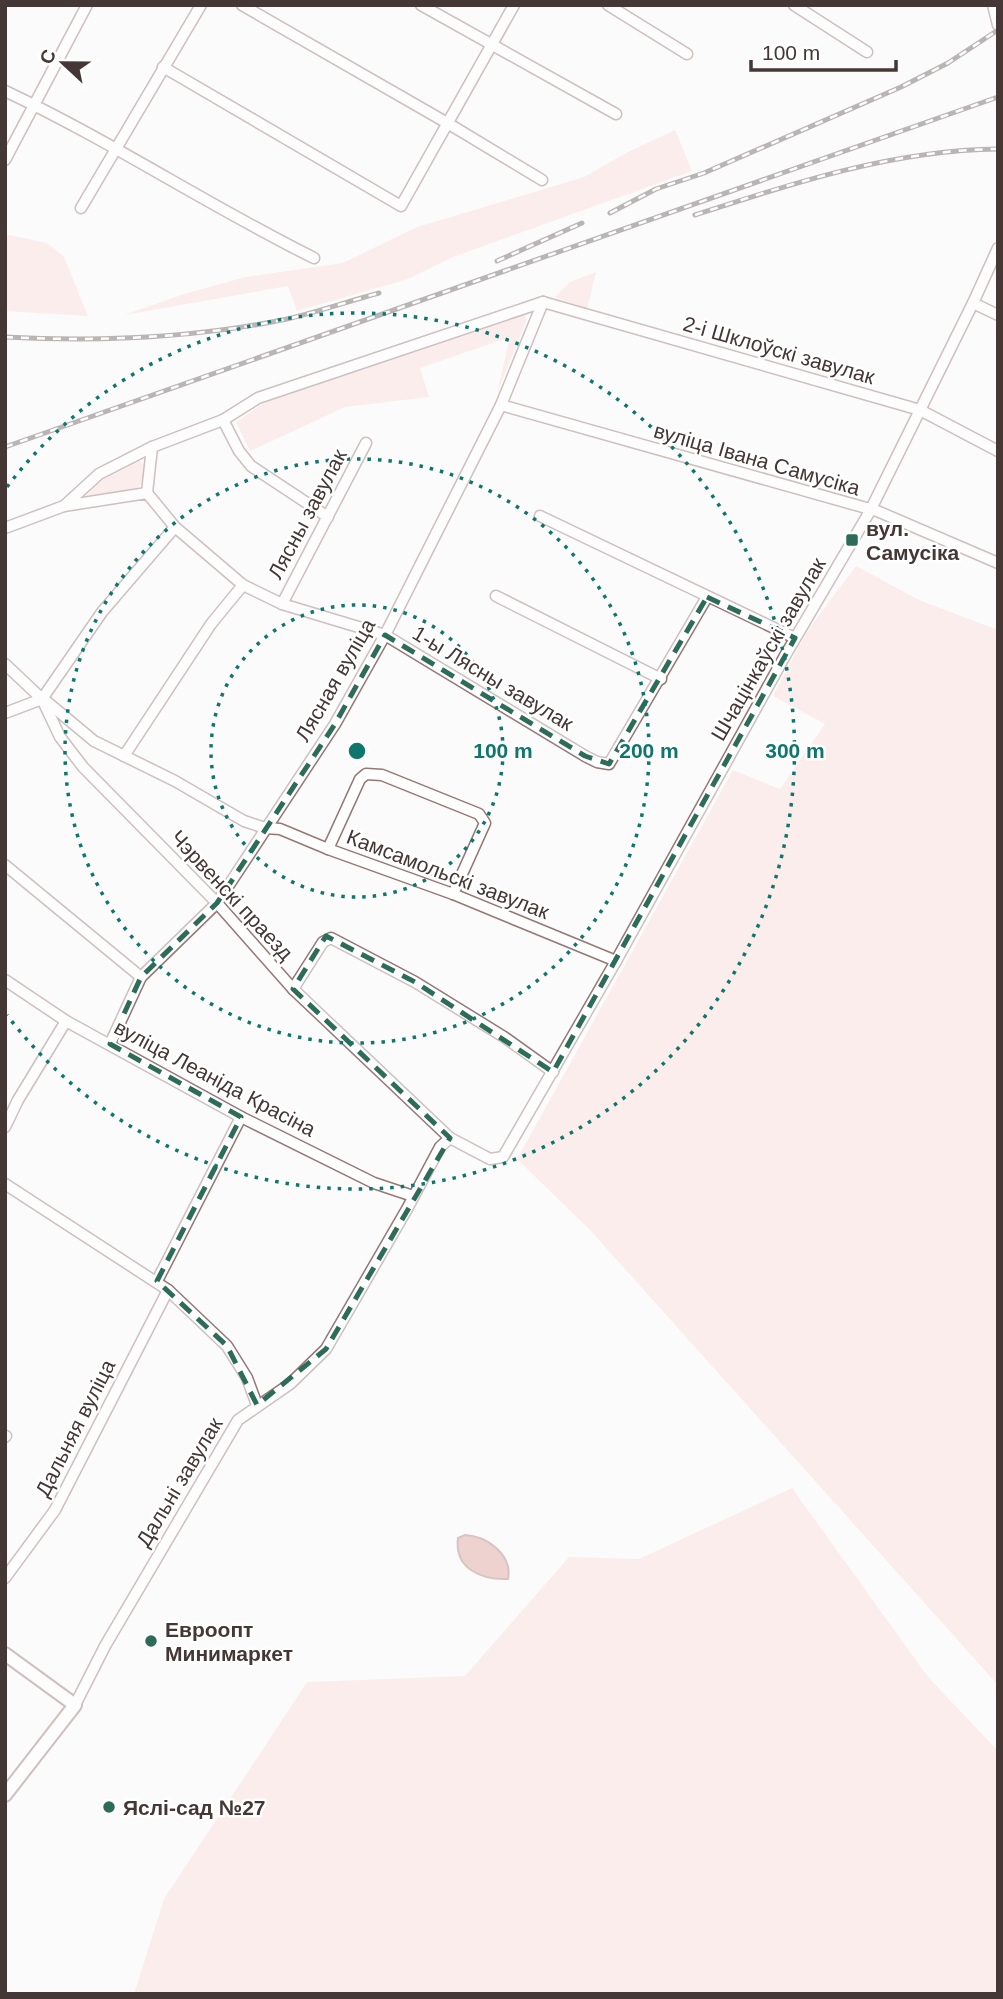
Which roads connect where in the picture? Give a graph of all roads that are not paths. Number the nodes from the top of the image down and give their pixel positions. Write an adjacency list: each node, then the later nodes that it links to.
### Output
1 (87, 5): 15 (street)
2 (201, 5): 13 (street)
3 (242, 5): 17 (street)
4 (421, 5): 10 (street)
5 (514, 5): 10 (street)
6 (608, 5): 12 (street)
7 (794, 5): 11 (street)
8 (993, 5): 9 (street)
9 (998, 25)
10 (491, 43): 16 (street); 17 (street)
11 (866, 52)
12 (687, 54)
13 (163, 67): 17 (street); 18 (street)
14 (5, 91): 15 (street)
15 (36, 105): 18 (street); 19 (street)
16 (616, 114)
17 (449, 124): 20 (street)
18 (116, 149): 21 (street); 23 (street)
19 (5, 160)
20 (542, 180)
21 (80, 208)
22 (998, 248): 25 (street, Шчацінкаўскі завулак)
23 (314, 258)
24 (543, 302): 27 (street, Лясная вуліца); 28 (street, 2-і Шклоўскі завулак); 29 (street)
25 (973, 303): 26 (street); 28 (street, Шчацінкаўскі завулак)
26 (998, 315)
27 (501, 405): 35 (street, вуліца Івана Самусіка); 45 (street, Лясная вуліца)
28 (920, 410): 32 (street, 2-і Шклоўскі завулак); 35 (street, Шчацінкаўскі завулак)
29 (222, 420): 31 (street); 37 (street)
30 (366, 443): 37 (street, Лясны завулак)
31 (152, 447): 33 (street); 34 (street)
32 (998, 451)
33 (147, 493): 34 (street); 38 (street, 1-ы Лясны завулак)
34 (64, 506): 39 (street)
35 (870, 511): 40 (street, вуліца Івана Самусіка); 46 (street, Шчацінкаўскі завулак)
36 (540, 516): 43 (street)
37 (328, 517): 44 (street, Лясны завулак)
38 (175, 527): 41 (street, 1-ы Лясны завулак); 49 (street)
39 (5, 528)
40 (998, 563)
41 (243, 585): 44 (street, 1-ы Лясны завулак); 51 (street)
42 (496, 596): 48 (street)
43 (707, 597): 46 (street); 48 (street)
44 (282, 604): 45 (street, 1-ы Лясны завулак)
45 (385, 635): 48 (street, 1-ы Лясны завулак); 52 (street, Лясная вуліца)
46 (795, 638): 57 (street, Шчацінкаўскі завулак)
47 (5, 664): 49 (street, Чэрвенскі праезд)
48 (661, 679)
49 (43, 699): 50 (street); 51 (street, Камсамольскі завулак); 56 (street, Чэрвенскі праезд)
50 (5, 713)
51 (124, 756): 52 (street, Камсамольскі завулак)
52 (265, 828): 53 (street, Камсамольскі завулак); 56 (street, Лясная вуліца)
53 (328, 849): 55 (street, Камсамольскі завулак); 55 (street)
54 (5, 865): 58 (street)
55 (453, 894): 57 (street, Камсамольскі завулак)
56 (217, 903): 58 (street, Лясная вуліца); 60 (street, Чэрвенскі праезд)
57 (616, 961): 63 (street, Шчацінкаўскі завулак)
58 (141, 977): 62 (street, Лясная вуліца)
59 (5, 980): 61 (street, вуліца Леаніда Красіна)
60 (293, 989): 63 (street); 66 (street, Чэрвенскі праезд)
61 (66, 1021): 62 (street, вуліца Леаніда Красіна); 65 (street)
62 (110, 1044): 64 (street, вуліца Леаніда Красіна)
63 (552, 1072): 66 (street, Шчацінкаўскі завулак)
64 (241, 1117): 68 (street, вуліца Леаніда Красіна); 69 (street)
65 (5, 1127)
66 (450, 1138): 68 (street, Дальні завулак)
67 (5, 1184): 69 (street)
68 (413, 1196): 71 (street, Дальні завулак)
69 (157, 1281): 70 (street)
70 (168, 1290): 71 (street); 72 (street, Дальняя вуліца)
71 (257, 1405): 74 (street, Дальні завулак)
72 (5, 1578)
73 (5, 1654): 74 (street)
74 (75, 1705): 75 (street, Дальні завулак)
75 (5, 1795)

